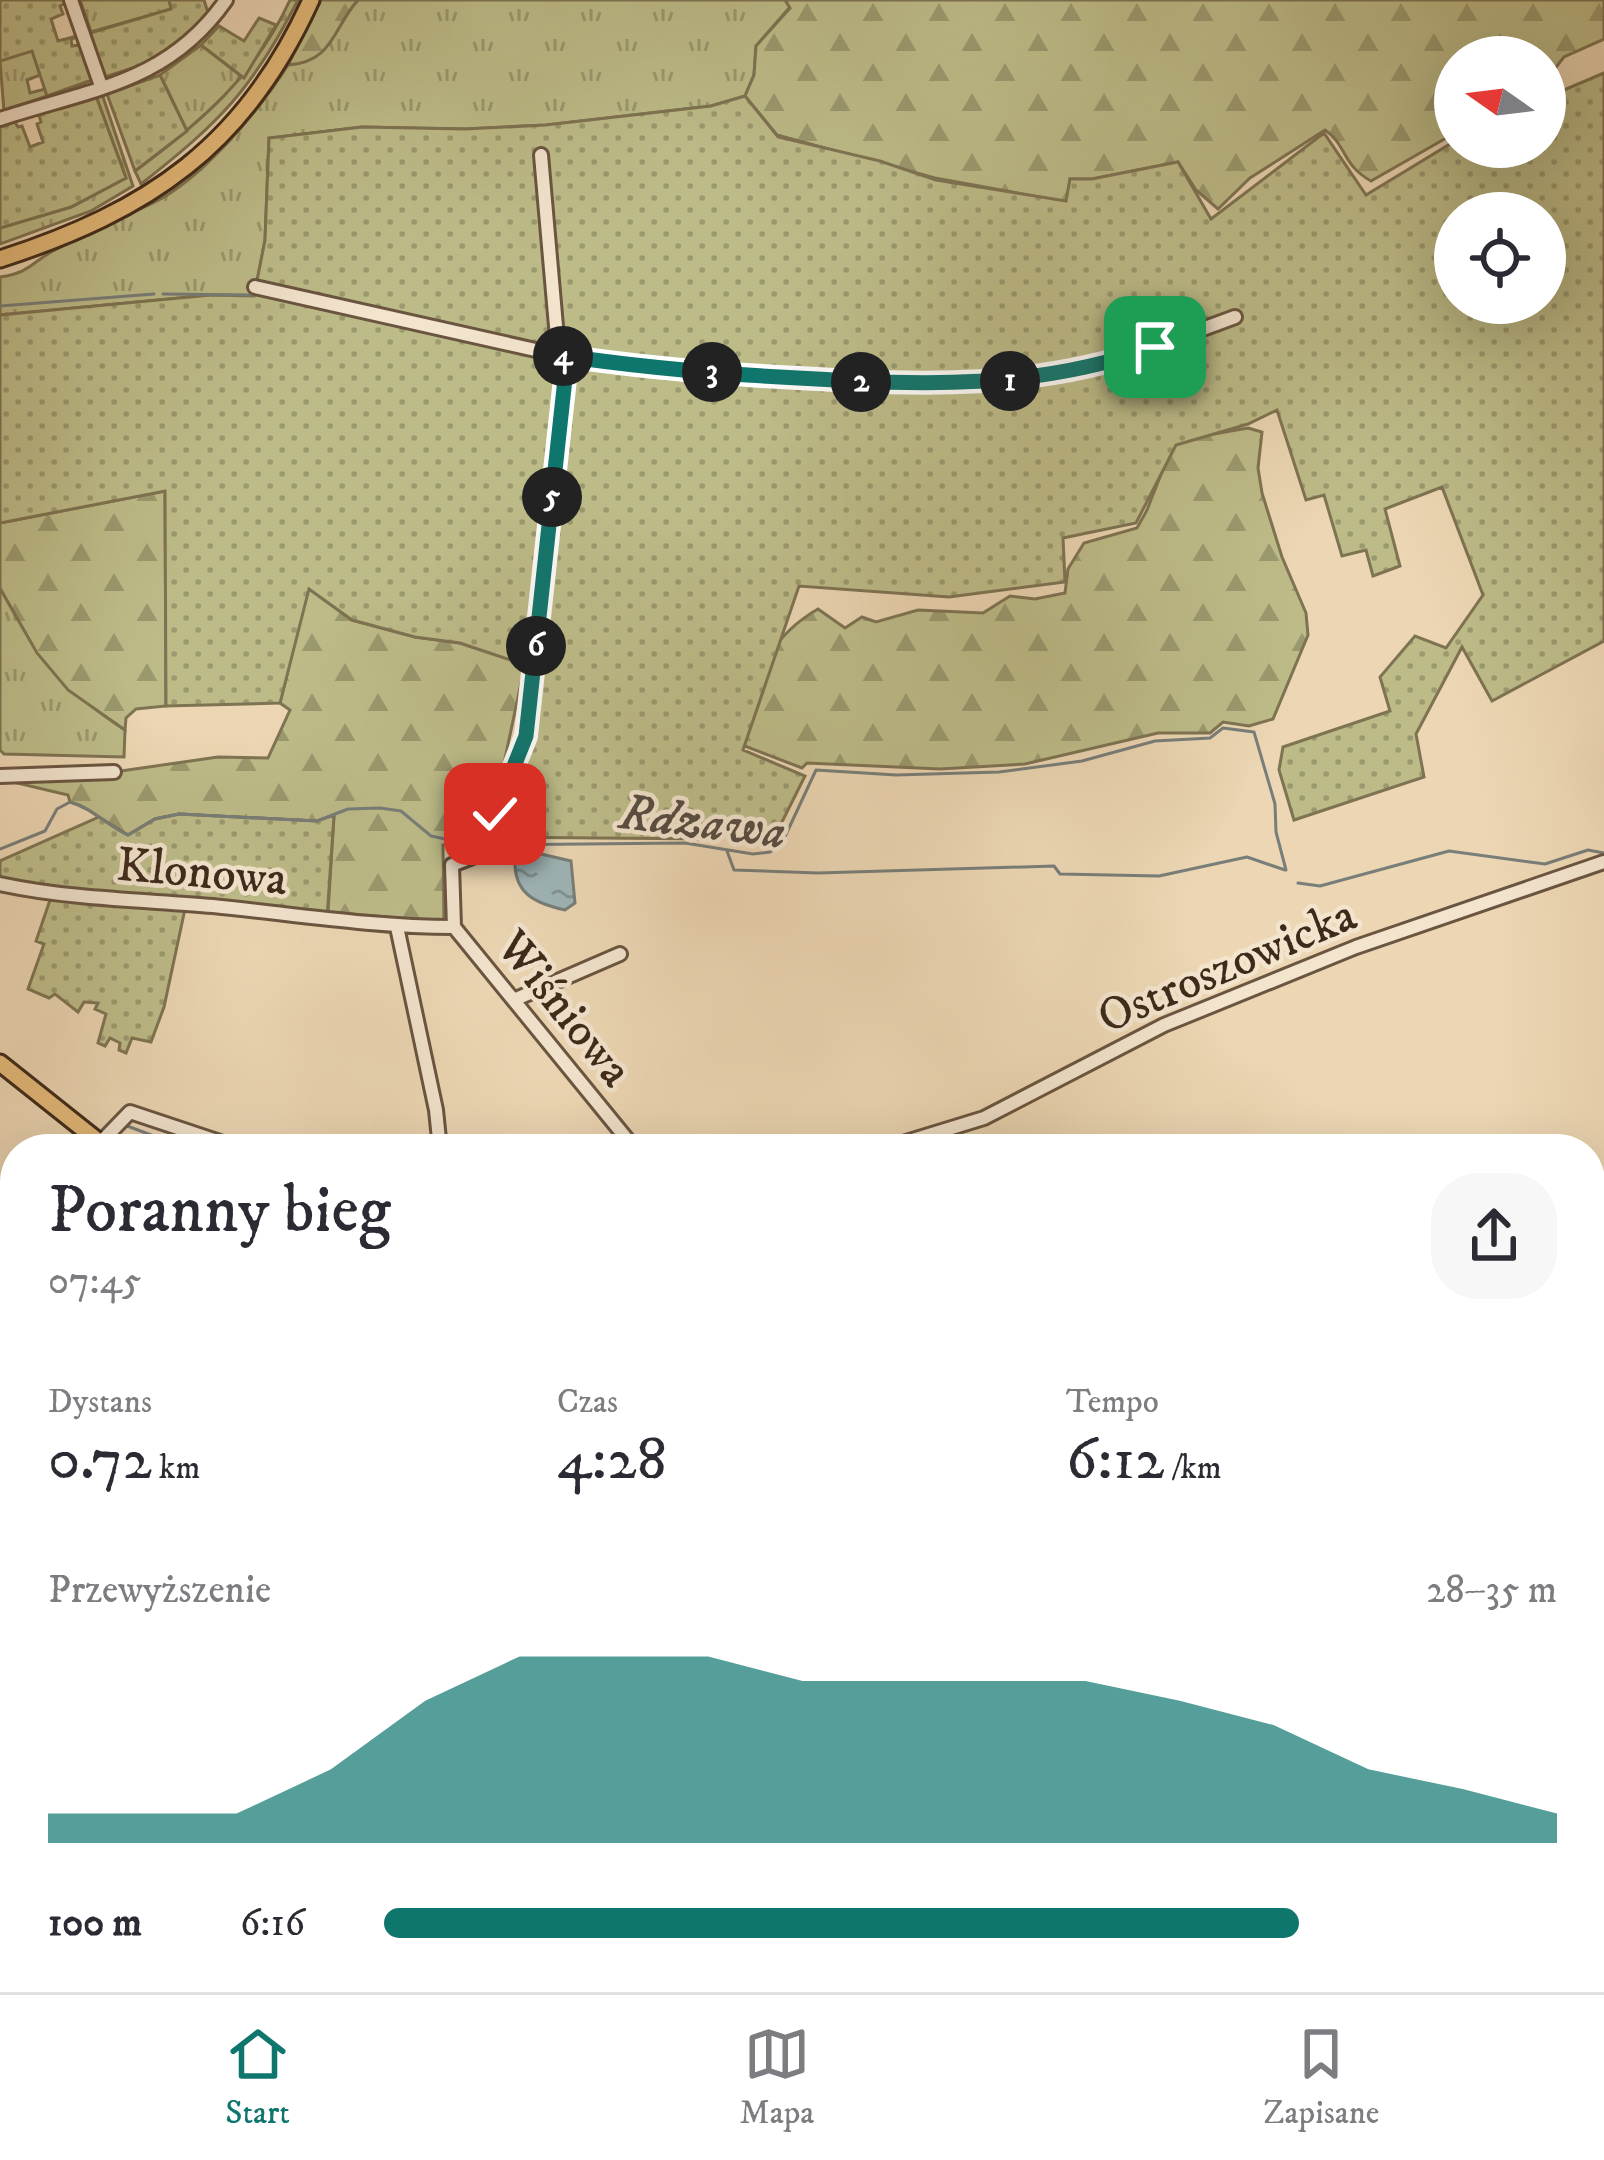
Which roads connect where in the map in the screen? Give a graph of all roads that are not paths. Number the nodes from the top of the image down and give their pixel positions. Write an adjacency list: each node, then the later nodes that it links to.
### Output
1 (71, 0): 4 (street)
2 (226, 0): 4 (street)
3 (311, 0): 7 (main road)
4 (101, 86): 5 (street)
5 (0, 119)
6 (541, 154): 10 (street)
7 (0, 259)
8 (255, 286): 10 (street)
9 (1235, 317): 10 (street)
10 (558, 355): 16 (street, Wiśniowa)
11 (114, 772): 12 (street)
12 (0, 776)
13 (1603, 862): 20 (street, Ostroszowicka)
14 (0, 884): 15 (street, Klonowa)
15 (398, 927): 16 (street, Klonowa); 24 (street)
16 (454, 927): 18 (street, Wiśniowa)
17 (620, 954): 18 (street)
18 (516, 999): 25 (street, Wiśniowa)
19 (0, 1063): 21 (main road)
20 (944, 1133): 26 (street, Ostroszowicka)
21 (90, 1134)
22 (111, 1134): 23 (street)
23 (196, 1134)
24 (438, 1134)
25 (623, 1134)
26 (940, 1134)

